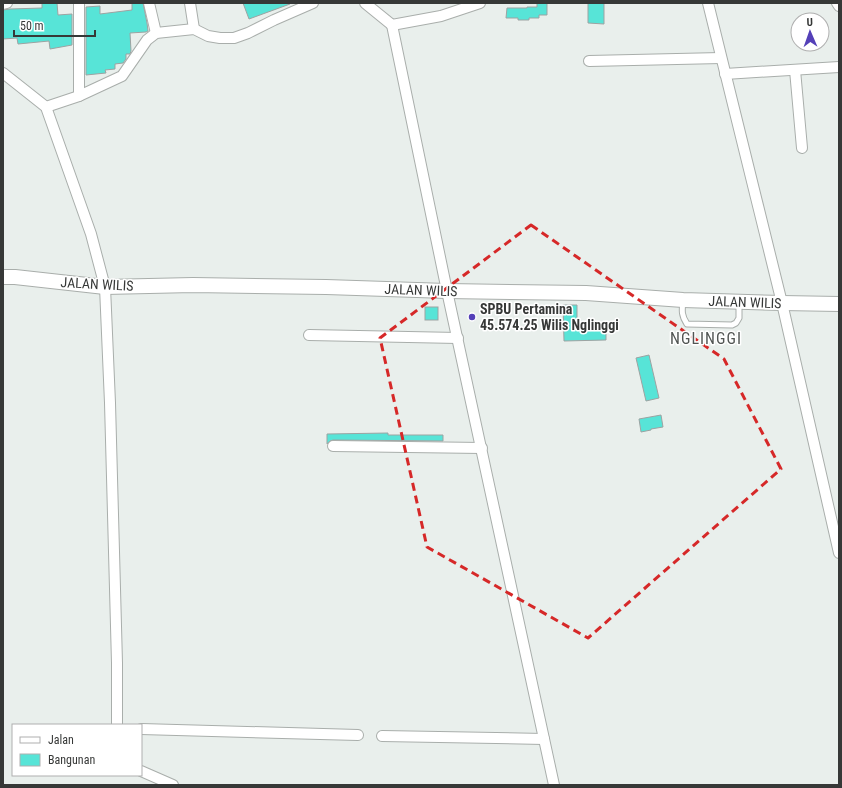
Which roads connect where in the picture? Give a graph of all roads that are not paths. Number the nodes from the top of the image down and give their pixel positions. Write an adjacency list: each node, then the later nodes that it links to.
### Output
1 (7, 3): 10 (street)
2 (79, 3): 21 (street)
3 (149, 3): 14 (street)
4 (190, 3): 13 (street)
5 (313, 3): 13 (street)
6 (365, 3): 12 (street)
7 (480, 3): 12 (street)
8 (708, 3): 15 (street)
9 (837, 3): 11 (street)
10 (3, 4)
11 (839, 6)
12 (392, 25): 26 (street)
13 (194, 28): 14 (street)
14 (156, 33): 21 (street)
15 (721, 58): 16 (street); 20 (street)
16 (589, 61)
17 (839, 67): 18 (street)
18 (796, 70): 20 (street); 23 (street)
19 (3, 73): 22 (street)
20 (725, 74): 29 (street)
21 (79, 96): 22 (street)
22 (46, 107): 25 (street)
23 (802, 148)
24 (9, 277): 25 (main road, JALAN WILIS)
25 (105, 286): 26 (main road, JALAN WILIS); 36 (street)
26 (447, 291): 27 (main road, JALAN WILIS); 32 (street)
27 (684, 300): 28 (main road, JALAN WILIS); 28 (lane)
28 (739, 301): 29 (main road, JALAN WILIS)
29 (782, 303): 30 (main road, JALAN WILIS); 35 (street)
30 (839, 304)
31 (308, 336): 32 (street)
32 (458, 338): 34 (street)
33 (333, 446): 34 (street)
34 (482, 448): 40 (street)
35 (839, 553)
36 (117, 724)
37 (142, 729): 38 (street)
38 (358, 735)
39 (382, 736): 40 (street)
40 (544, 739): 43 (street)
41 (142, 771): 42 (street)
42 (173, 785)
43 (554, 785)

